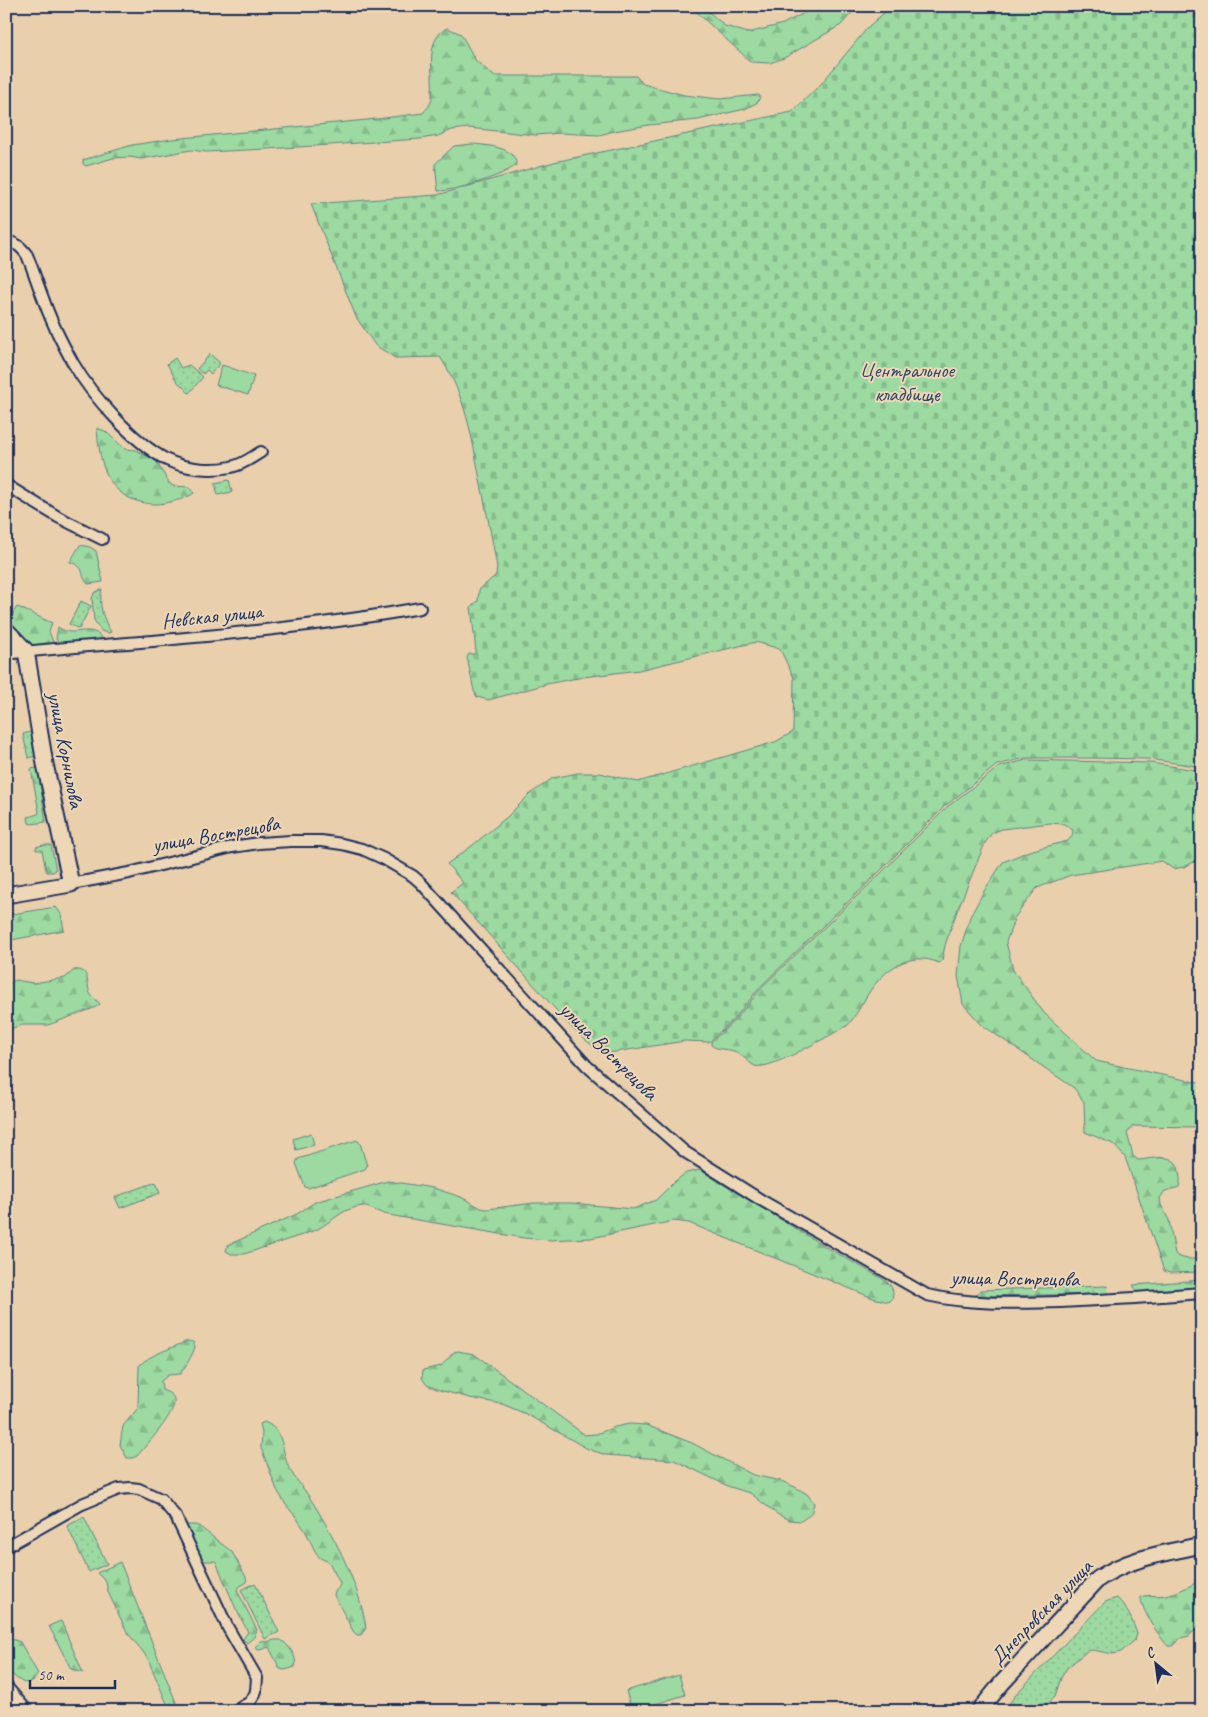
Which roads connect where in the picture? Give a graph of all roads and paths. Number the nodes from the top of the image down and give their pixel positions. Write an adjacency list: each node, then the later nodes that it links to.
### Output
1 (6, 242): 2 (street)
2 (261, 452)
3 (6, 485): 4 (street)
4 (102, 539)
5 (420, 608): 7 (street, Невская улица)
6 (6, 630): 7 (street)
7 (26, 651): 8 (street, Невская улица); 9 (street, улица Корнилова)
8 (6, 654)
9 (71, 884): 10 (street, улица Вострецова); 11 (street, улица Вострецова)
10 (6, 895)
11 (1202, 1293)
12 (1202, 1545): 17 (street, Днепровская улица)
13 (6, 1547): 16 (street)
14 (6, 1690): 15 (street)
15 (24, 1711)
16 (235, 1711)
17 (979, 1711)

